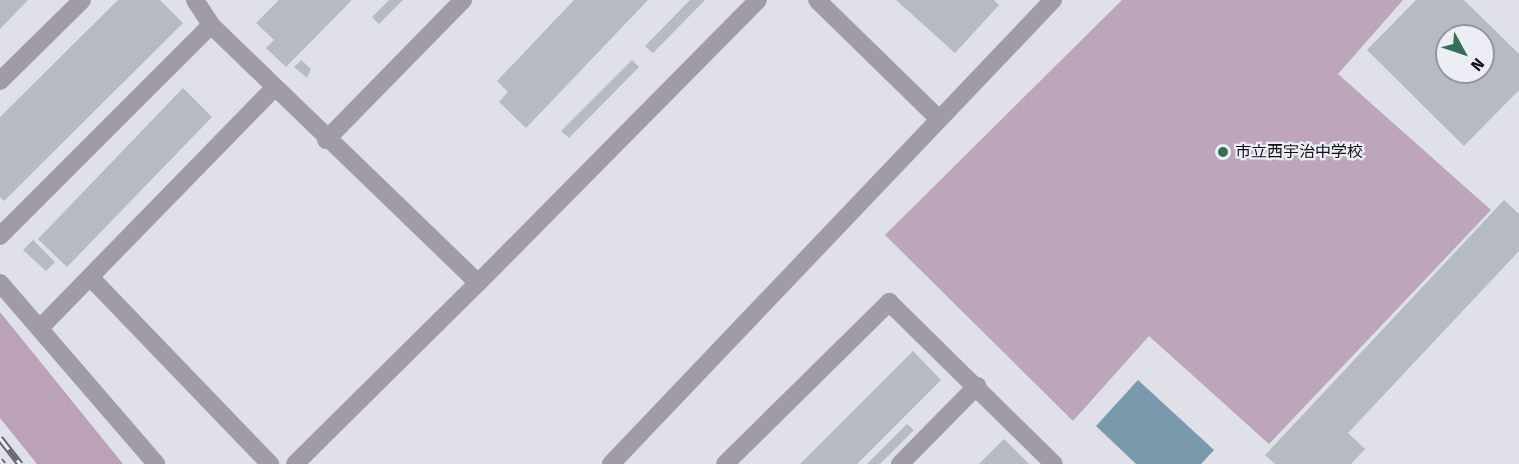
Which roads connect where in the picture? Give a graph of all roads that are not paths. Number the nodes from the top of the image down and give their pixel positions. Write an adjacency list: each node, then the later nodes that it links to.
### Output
1 (82, 0): 8 (lane)
2 (195, 0): 7 (lane)
3 (463, 0): 11 (lane)
4 (758, 0): 15 (lane)
5 (817, 0): 10 (lane)
6 (1053, 0): 10 (lane)
7 (211, 25): 9 (lane); 12 (lane)
8 (0, 81)
9 (274, 88): 11 (lane); 13 (lane)
10 (939, 119): 21 (lane)
11 (326, 140): 15 (lane)
12 (1, 233)
13 (90, 277): 16 (lane); 19 (lane)
14 (0, 283): 16 (lane)
15 (478, 283): 20 (lane)
16 (40, 328): 18 (lane)
17 (977, 386): 22 (lane); 23 (lane); 24 (lane)
18 (156, 464)
19 (270, 464)
20 (295, 464)
21 (611, 464)
22 (725, 464)
23 (900, 464)
24 (1054, 464)

